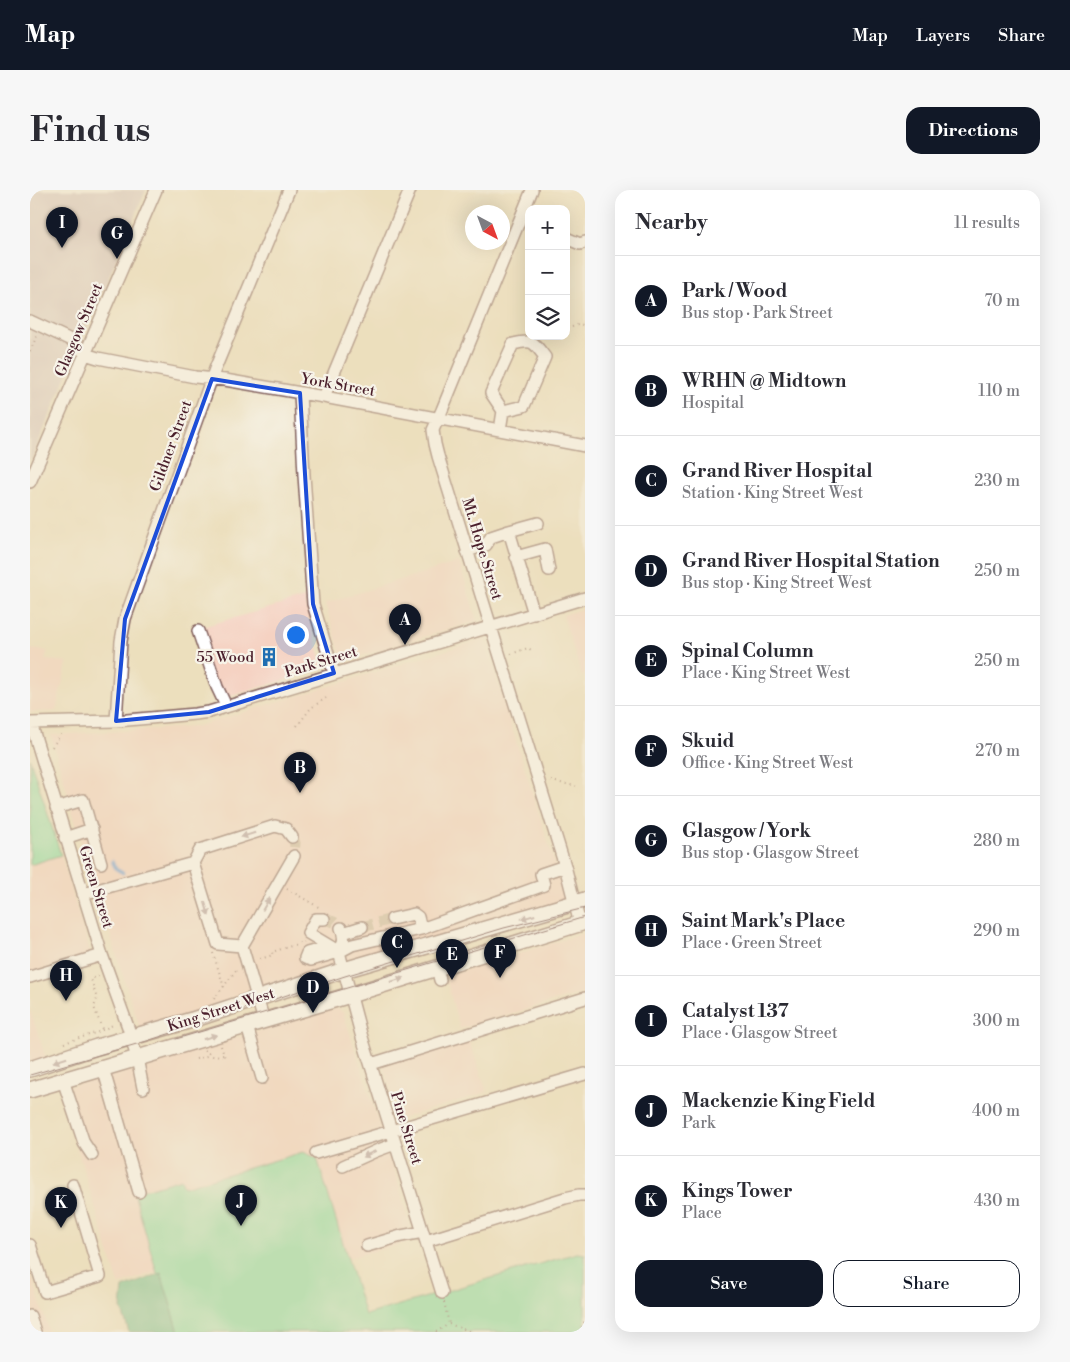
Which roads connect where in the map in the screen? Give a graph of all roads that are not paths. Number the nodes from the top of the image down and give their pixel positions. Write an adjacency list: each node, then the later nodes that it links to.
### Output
1 (156, 190): 10 (street, Glasgow Street)
2 (289, 190): 11 (street, Gildner Street)
3 (410, 190): 13 (street)
4 (532, 190): 5 (street, Mt. Hope Street)
5 (528, 205)
6 (525, 219): 15 (street, Mt. Hope Street)
7 (570, 240): 8 (street)
8 (585, 242)
9 (30, 321): 10 (street)
10 (86, 354): 11 (street, York Street); 18 (street, Glasgow Street)
11 (212, 379): 12 (street, York Street); 31 (street, Gildner Street)
12 (300, 393): 13 (street, York Street); 29 (street)
13 (324, 397): 15 (street, York Street)
14 (503, 411): 14 (street); 16 (street)
15 (439, 418): 16 (street, York Street); 22 (street, Mt. Hope Street)
16 (500, 430): 17 (street, York Street)
17 (585, 446)
18 (33, 467): 19 (street, Glasgow Street)
19 (30, 482)
20 (538, 523): 21 (street)
21 (509, 531): 22 (street); 23 (street)
22 (467, 551): 27 (street, Mt. Hope Street)
23 (516, 557): 24 (street); 26 (street)
24 (549, 570)
25 (585, 598): 26 (street, Park Street)
26 (534, 614): 27 (street, Park Street)
27 (491, 627): 29 (street, Park Street); 33 (street, Mt. Hope Street)
28 (198, 631): 30 (street)
29 (334, 673): 30 (street, Park Street)
30 (226, 706): 31 (street, Park Street)
31 (116, 720): 32 (street, Park Street)
32 (30, 723): 35 (street, Green Street)
33 (522, 727): 34 (street); 42 (street, Mt. Hope Street)
34 (510, 731)
35 (56, 808): 36 (street); 38 (street, Green Street)
36 (92, 829): 38 (street); 40 (street)
37 (292, 837): 41 (street, one-way to 41)
38 (66, 838): 43 (street, Green Street)
39 (294, 856): 50 (street, one-way to 39)
40 (102, 863)
41 (193, 863): 43 (street); 50 (street, one-way to 50)
42 (565, 866): 44 (street, Mt. Hope Street); 49 (street)
43 (83, 894): 52 (street, Green Street)
44 (580, 902): 47 (street, Mt. Hope Street); 53 (main road, King Street West, one-way to 53)
45 (322, 914): 51 (street)
46 (392, 919): 49 (street)
47 (582, 923): 55 (main road, King Street West, one-way to 47)
48 (362, 928): 51 (street)
49 (422, 929): 51 (street)
50 (242, 946): 56 (street)
51 (339, 952): 53 (street, Pine Street)
52 (102, 955): 54 (street); 60 (street, Green Street)
53 (344, 970): 55 (street, Pine Street); 56 (main road, King Street West)
54 (30, 977)
55 (350, 995): 58 (main road, King Street West); 62 (street, Pine Street)
56 (257, 998): 58 (street); 60 (main road, King Street West)
57 (585, 998): 62 (street)
58 (264, 1020): 59 (main road, King Street West)
59 (247, 1026): 61 (main road, King Street West, one-way to 59); 66 (street)
60 (131, 1038): 61 (street, Green Street); 64 (main road, King Street West, one-way to 64)
61 (137, 1058): 63 (main road, King Street West); 68 (street, Green Street)
62 (371, 1064): 70 (street, Pine Street)
63 (103, 1068): 67 (main road, King Street West); 76 (street)
64 (30, 1069)
65 (585, 1074): 70 (street)
66 (262, 1078)
67 (62, 1080): 69 (main road, King Street West); 73 (street)
68 (143, 1088)
69 (30, 1090)
70 (391, 1131): 71 (street, Pine Street); 72 (street)
71 (396, 1144): 74 (street, one-way to 74); 78 (street, Pine Street)
72 (316, 1153)
73 (92, 1155)
74 (343, 1166)
75 (74, 1186): 79 (street)
76 (139, 1192)
77 (585, 1195): 78 (street)
78 (425, 1236): 80 (street); 81 (street, Pine Street)
79 (30, 1245)
80 (367, 1246)
81 (442, 1293)
82 (30, 1316): 83 (street)
83 (35, 1332)

